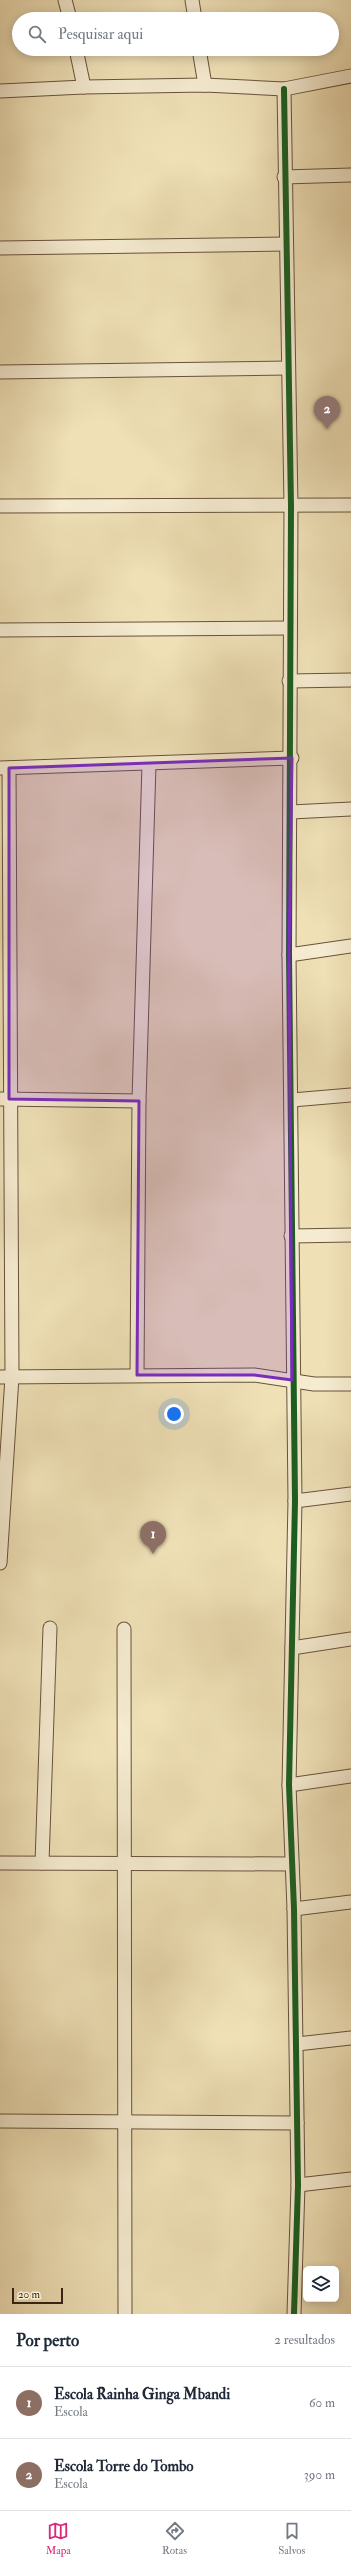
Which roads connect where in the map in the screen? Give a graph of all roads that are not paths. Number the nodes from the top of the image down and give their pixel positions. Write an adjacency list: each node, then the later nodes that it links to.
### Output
1 (65, 0): 3 (street)
2 (192, 0): 4 (street)
3 (68, 12)
4 (194, 12)
5 (78, 56): 9 (street)
6 (201, 56): 8 (street)
7 (351, 76): 10 (street)
8 (205, 85): 9 (street); 10 (street)
9 (84, 86): 11 (street)
10 (284, 89): 13 (street)
11 (0, 91)
12 (351, 175): 13 (street)
13 (284, 177): 14 (street)
14 (286, 244): 15 (street); 16 (street)
15 (0, 248)
16 (288, 368): 17 (street); 20 (street)
17 (0, 372)
18 (351, 505): 20 (street)
19 (0, 506): 20 (street)
20 (291, 506): 21 (street)
21 (290, 628): 22 (street); 24 (street)
22 (0, 630)
23 (351, 680): 24 (street)
24 (289, 681): 25 (street)
25 (292, 758): 26 (street); 29 (street)
26 (149, 764): 27 (street); 35 (street)
27 (4, 768): 33 (street)
28 (351, 808): 29 (street)
29 (291, 812): 31 (street)
30 (351, 946): 31 (street)
31 (289, 955): 34 (street)
32 (351, 1095): 34 (street)
33 (4, 1099): 35 (street); 39 (street)
34 (292, 1100): 37 (street)
35 (139, 1102): 38 (street)
36 (351, 1235): 37 (street)
37 (291, 1236): 40 (street)
38 (137, 1375): 39 (street); 40 (street)
39 (6, 1377): 44 (street)
40 (292, 1380): 41 (street); 43 (street)
41 (351, 1384)
42 (351, 1494): 43 (street)
43 (295, 1501): 48 (street)
44 (0, 1563)
45 (50, 1628): 52 (street)
46 (124, 1630): 53 (street)
47 (351, 1639): 48 (street)
48 (292, 1648): 50 (street)
49 (351, 1776): 50 (street)
50 (289, 1785): 54 (street)
51 (0, 1863): 52 (street)
52 (42, 1863): 53 (street)
53 (124, 1864): 54 (street); 60 (street)
54 (292, 1864): 56 (street)
55 (351, 1902): 56 (street)
56 (294, 1910): 58 (street)
57 (351, 2038): 58 (street)
58 (297, 2044): 61 (street)
59 (0, 2121): 60 (street)
60 (125, 2121): 61 (street); 64 (street)
61 (297, 2123): 63 (street)
62 (351, 2179): 63 (street)
63 (298, 2185): 65 (street)
64 (125, 2314)
65 (294, 2314)

